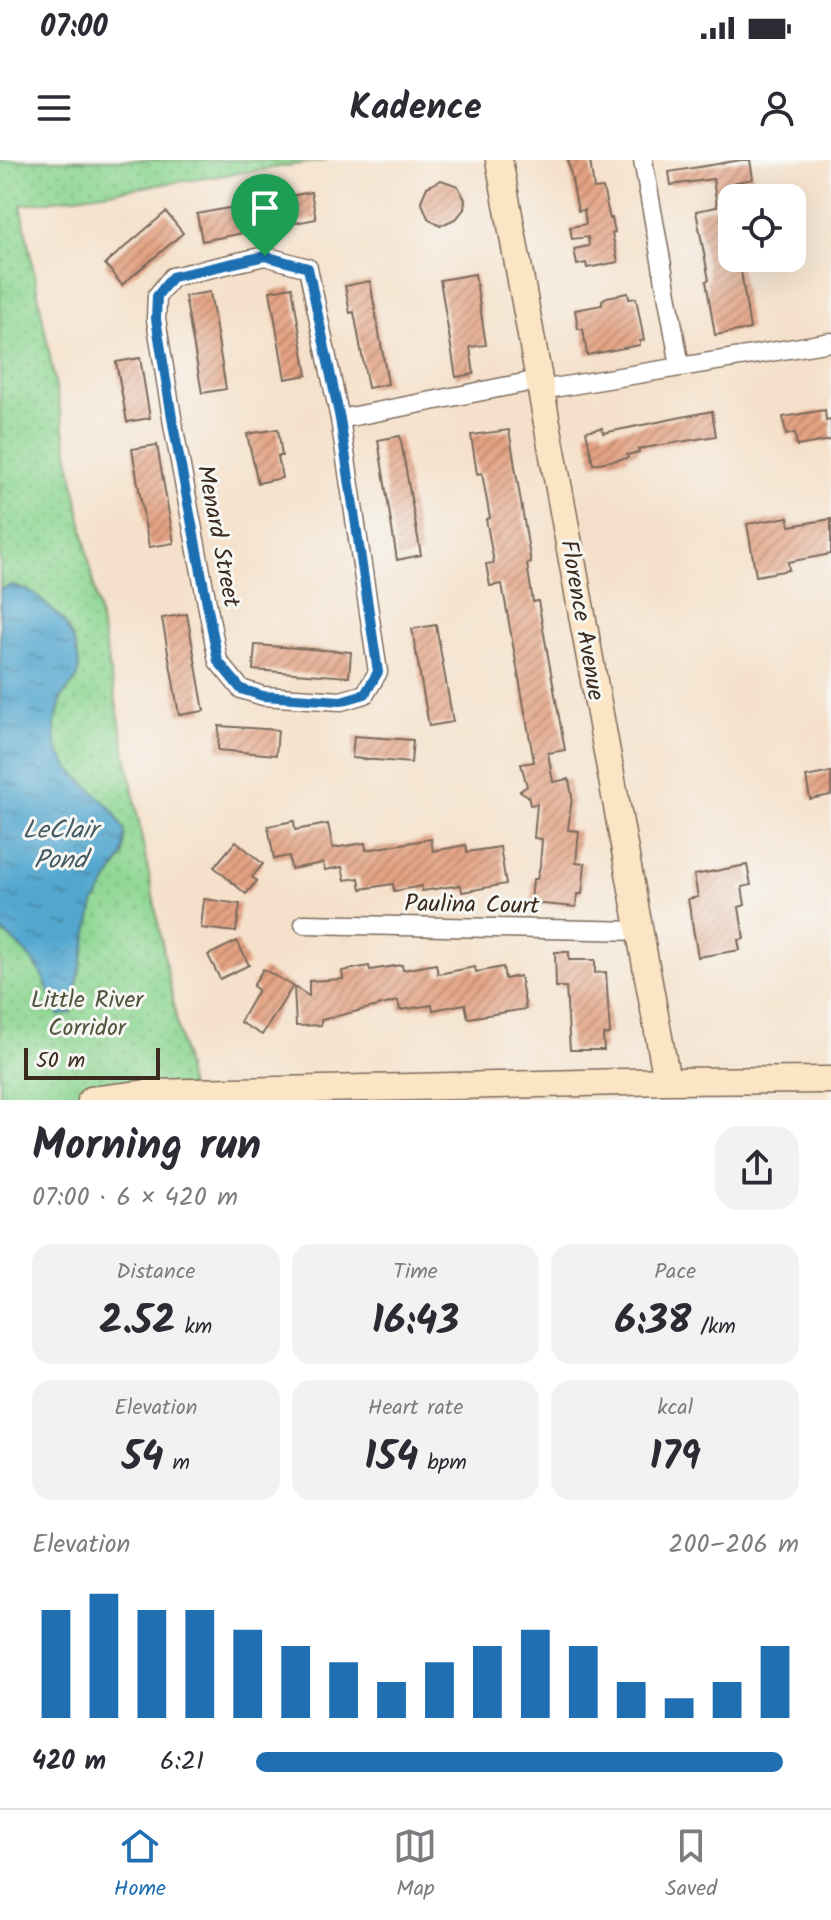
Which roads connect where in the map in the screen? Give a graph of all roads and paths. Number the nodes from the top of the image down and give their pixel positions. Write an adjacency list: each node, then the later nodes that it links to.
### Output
1 (499, 160): 5 (street, Florence Avenue)
2 (643, 160): 4 (street)
3 (831, 342): 4 (street)
4 (680, 366): 5 (street)
5 (540, 385): 6 (street); 8 (street, Florence Avenue)
6 (340, 419): 6 (street, Menard Street)
7 (304, 924): 8 (street, Paulina Court)
8 (640, 931): 10 (street, Florence Avenue)
9 (831, 1080): 10 (street)
10 (667, 1081): 11 (street)
11 (91, 1100)

